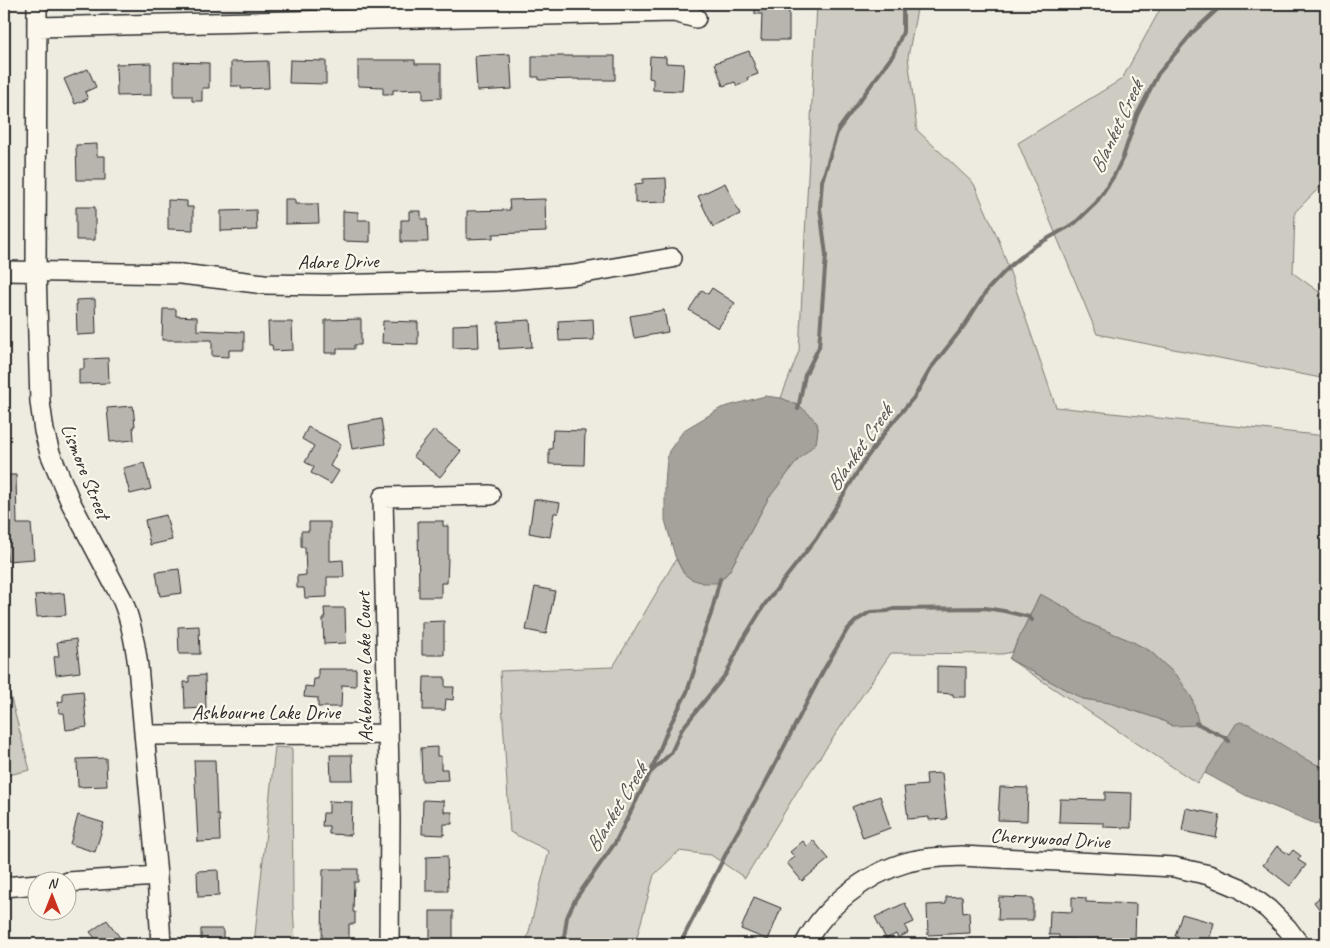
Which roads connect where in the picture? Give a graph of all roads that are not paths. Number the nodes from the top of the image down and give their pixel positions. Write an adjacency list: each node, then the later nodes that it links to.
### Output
1 (37, 4): 4 (street, Lismore Street)
2 (511, 10): 3 (street); 4 (street)
3 (696, 18)
4 (38, 27): 6 (street, Lismore Street)
5 (672, 258): 6 (street, Adare Drive)
6 (36, 270): 7 (street, Adare Drive); 10 (street, Lismore Street)
7 (4, 271)
8 (490, 496): 9 (street, Ashbourne Lake Court)
9 (388, 734): 10 (street, Ashbourne Lake Drive); 16 (street, Ashbourne Lake Court)
10 (144, 735): 11 (street, Lismore Street)
11 (157, 876): 12 (street); 15 (street, Lismore Street)
12 (78, 881)
13 (28, 885): 14 (street)
14 (4, 887)
15 (161, 944)
16 (389, 944)
17 (805, 944): 18 (street, Cherrywood Drive)
18 (1299, 944)

